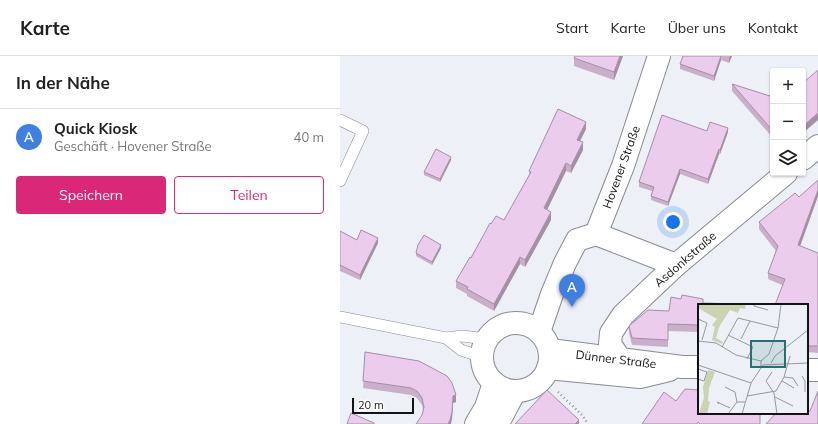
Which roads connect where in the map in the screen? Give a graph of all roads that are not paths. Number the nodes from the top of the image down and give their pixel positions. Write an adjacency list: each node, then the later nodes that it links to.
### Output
1 (660, 56): 7 (street, Hovener Straße)
2 (340, 120): 6 (lane)
3 (818, 146): 4 (street)
4 (806, 156)
5 (782, 176): 8 (street, Asdonkstraße)
6 (340, 181)
7 (596, 234): 8 (street); 10 (street)
8 (676, 265): 13 (street, Asdonkstraße)
9 (340, 318): 11 (lane)
10 (531, 328): 12 (street); 14 (street)
11 (446, 338): 12 (lane); 12 (lane)
12 (484, 348): 16 (street)
13 (620, 359): 14 (street, Dünner Straße); 15 (street, Dünner Straße)
14 (546, 366): 15 (street, Dünner Straße); 17 (street)
15 (691, 367)
16 (494, 383): 17 (street); 18 (street)
17 (515, 391): 19 (street)
18 (476, 424)
19 (497, 424)

